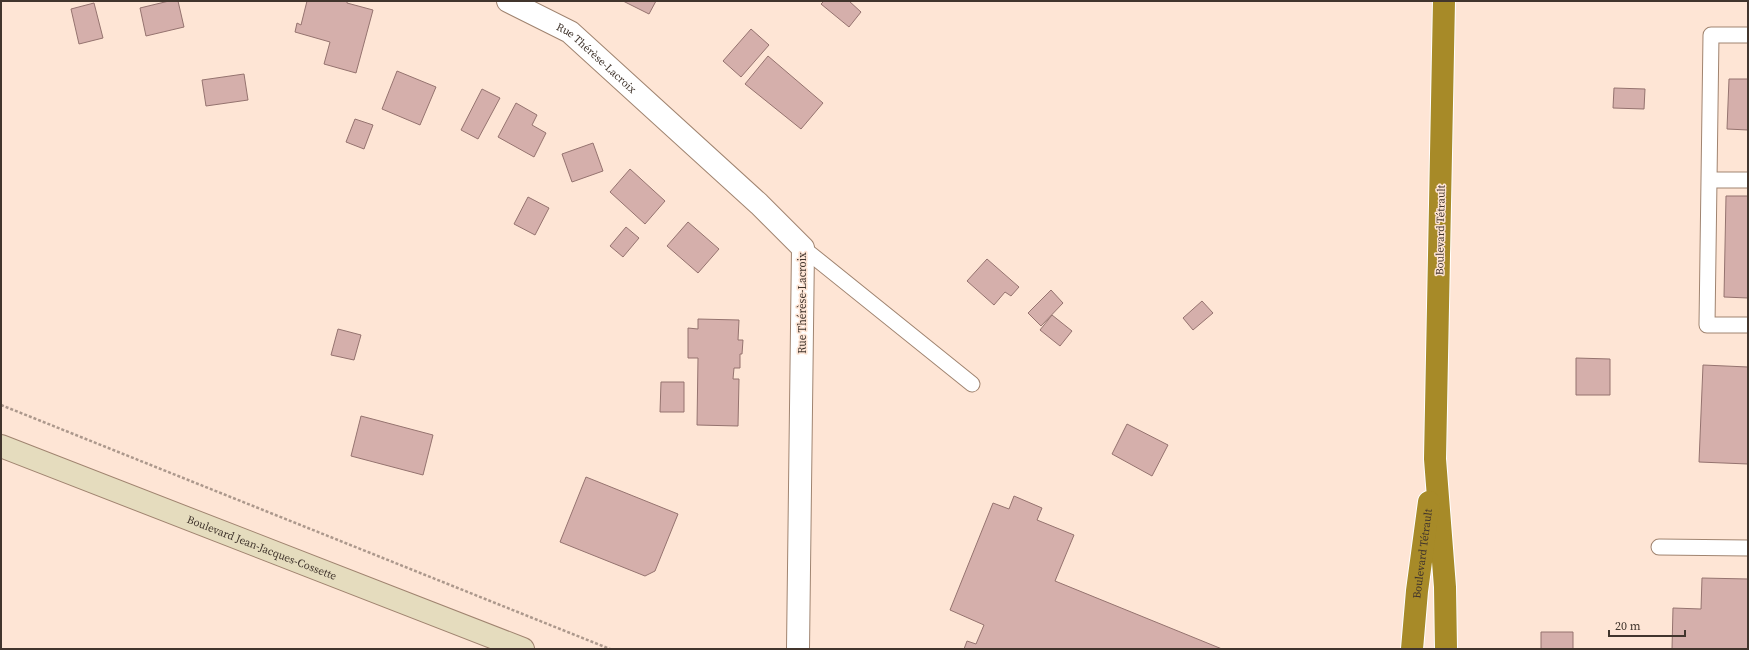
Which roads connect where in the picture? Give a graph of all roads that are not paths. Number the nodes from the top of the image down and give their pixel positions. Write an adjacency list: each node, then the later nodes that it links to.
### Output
1 (508, 1): 6 (street, Rue Thérèse-Lacroix)
2 (1444, 1): 10 (highway, Boulevard Tétrault)
3 (1748, 35): 4 (lane)
4 (1709, 180): 5 (lane); 7 (lane)
5 (1748, 180)
6 (804, 248): 8 (lane); 14 (street, Rue Thérèse-Lacroix)
7 (1748, 325)
8 (972, 384)
9 (1, 446): 13 (main road, Boulevard Jean-Jacques-Cossette)
10 (1435, 459): 15 (highway, Boulevard Tétrault); 16 (highway, Boulevard Tétrault)
11 (1659, 547): 12 (lane)
12 (1748, 548)
13 (523, 649)
14 (798, 649)
15 (1412, 649)
16 (1446, 649)

